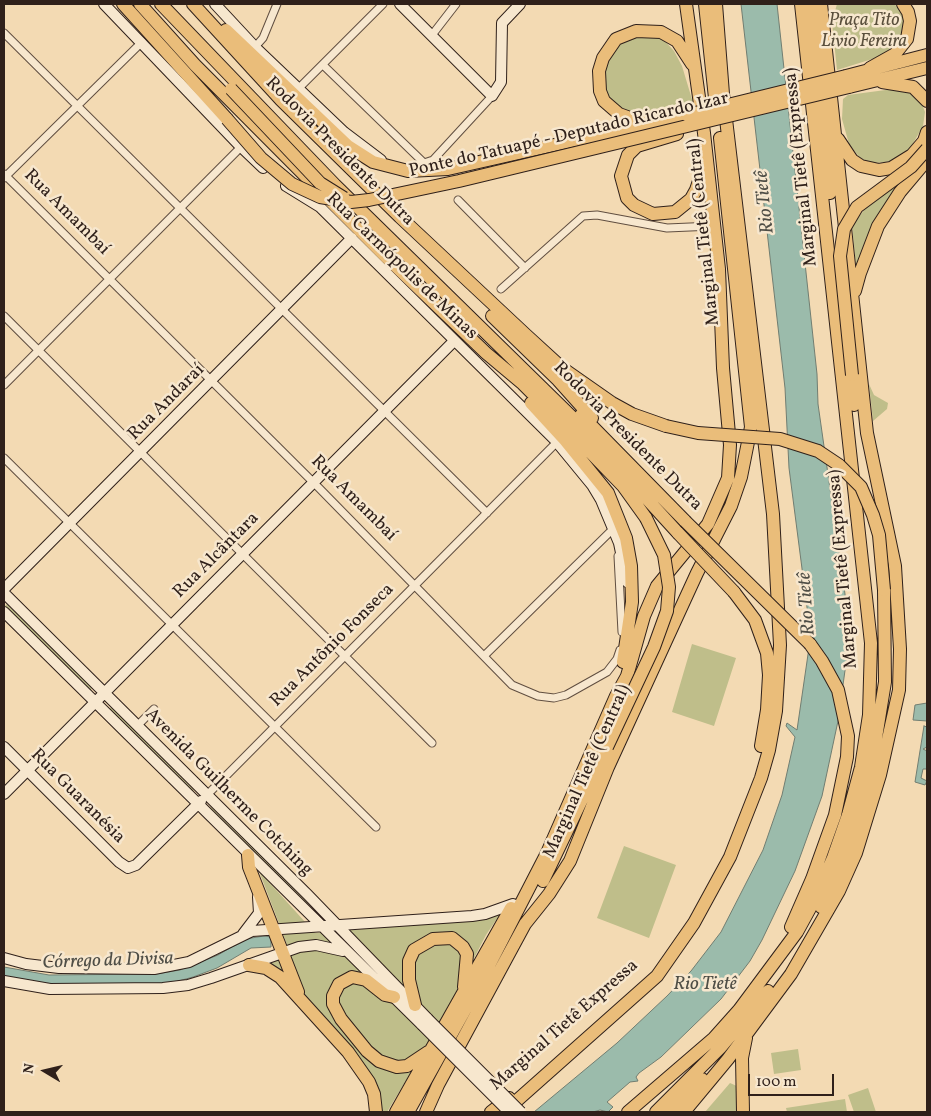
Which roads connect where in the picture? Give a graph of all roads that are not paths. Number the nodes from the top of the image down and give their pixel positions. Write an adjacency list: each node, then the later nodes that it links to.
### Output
1 (104, 4): 25 (main road, Rua Carmópolis de Minas)
2 (114, 4): 28 (highway)
3 (123, 4): 28 (highway)
4 (140, 4): 63 (highway)
5 (154, 4): 50 (highway, bridge)
6 (161, 4): 100 (highway, Rodovia Presidente Dutra, bridge)
7 (173, 4): 73 (highway, Rodovia Presidente Dutra)
8 (215, 4): 26 (main road)
9 (277, 4): 26 (street)
10 (383, 4): 29 (street)
11 (400, 4): 24 (main road)
12 (456, 4): 24 (street)
13 (520, 4): 36 (main road)
14 (686, 4): 32 (highway)
15 (695, 4): 55 (highway, Marginal Tietê (Central))
16 (705, 4): 68 (highway, Marginal Tietê (Central))
17 (716, 4): 100 (highway)
18 (810, 4): 22 (highway); 71 (highway, Marginal Tietê (Expressa))
19 (830, 4): 22 (highway)
20 (903, 4): 30 (highway)
21 (194, 6): 46 (highway, Ponte do Tatuapé - Deputado Ricardo Izar); 48 (highway, Rodovia Presidente Dutra)
22 (824, 31): 41 (highway)
23 (4, 33): 38 (street)
24 (432, 35): 36 (main road)
25 (142, 42): 38 (street); 42 (main road, Rua Carmópolis de Minas)
26 (255, 47): 35 (main road)
27 (927, 55): 30 (highway)
28 (172, 59): 50 (highway, Ponte do Tatuapé - Deputado Ricardo Izar, bridge)
29 (323, 64): 35 (street); 36 (street)
30 (870, 68): 33 (highway)
31 (927, 68): 34 (highway)
32 (696, 76): 39 (highway); 45 (highway)
33 (847, 81): 34 (highway); 39 (highway, Ponte do Tatuapé - Deputado Ricardo Izar, bridge)
34 (872, 81): 37 (highway)
35 (298, 88): 46 (main road)
36 (492, 96)
37 (927, 101)
38 (77, 107): 47 (street); 51 (street)
39 (684, 119): 45 (highway); 46 (highway, Ponte do Tatuapé - Deputado Ricardo Izar); 50 (highway, Ponte do Tatuapé - Deputado Ricardo Izar, bridge)
40 (927, 132): 41 (highway)
41 (836, 133): 58 (highway)
42 (241, 148): 51 (street); 53 (main road, Rua Carmópolis de Minas)
43 (927, 149): 71 (highway, bridge)
44 (927, 160): 58 (highway)
45 (706, 161): 52 (highway)
46 (395, 169)
47 (5, 176): 56 (street, Rua Amambaí)
48 (368, 186): 73 (highway); 83 (highway, Rodovia Presidente Dutra, bridge)
49 (458, 200): 54 (street)
50 (356, 201)
51 (180, 208): 56 (street); 59 (street)
52 (713, 226): 54 (street); 66 (highway)
53 (352, 238): 59 (main road, Rua Andaraí); 61 (main road, Rua Carmópolis de Minas)
54 (524, 268): 57 (street)
55 (726, 268): 66 (highway); 68 (highway, Marginal Tietê (Central))
56 (109, 280): 62 (street); 64 (street, Rua Amambaí)
57 (501, 289)
58 (853, 301): 99 (highway)
59 (281, 310): 64 (main road, Rua Andaraí); 67 (street)
60 (4, 316): 62 (street)
61 (454, 341): 67 (main road, Rua Alcântara); 69 (main road, Rua Carmópolis de Minas)
62 (38, 350): 65 (street); 70 (street)
63 (486, 353): 86 (highway); 97 (highway, bridge)
64 (211, 381): 70 (main road, Rua Andaraí); 74 (street, Rua Amambaí)
65 (4, 385)
66 (726, 400): 90 (highway)
67 (384, 411): 74 (main road, Rua Alcântara); 75 (street)
68 (747, 427): 111 (highway, Marginal Tietê (Central))
69 (557, 442): 75 (street, Rua Antônio Fonseca); 77 (main road, Rua Carmópolis de Minas)
70 (141, 452): 76 (main road, Rua Andaraí); 79 (street)
71 (851, 452): 84 (highway, Marginal Tietê (Expressa))
72 (4, 458): 76 (street)
73 (635, 469): 121 (highway, Rodovia Presidente Dutra, bridge)
74 (313, 482): 79 (main road, Rua Alcântara); 80 (street, Rua Amambaí)
75 (487, 513): 80 (street, Rua Antônio Fonseca)
76 (70, 523): 81 (main road, Rua Andaraí); 85 (street)
77 (614, 528): 78 (main road, Rua Amambaí); 87 (street)
78 (621, 549): 86 (main road, Rua Amambaí); 87 (street, Rua Amambaí)
79 (243, 554): 85 (main road, Rua Alcântara); 88 (street)
80 (415, 585): 87 (street, Rua Amambaí); 88 (street, Rua Antônio Fonseca)
81 (4, 591): 89 (main road, Avenida Guilherme Cotching)
82 (4, 612): 91 (main road, Avenida Guilherme Cotching)
83 (885, 623): 99 (highway); 101 (highway)
84 (870, 624): 101 (highway); 121 (highway, Marginal Tietê (Expressa))
85 (172, 625): 89 (main road, Rua Alcântara); 94 (street)
86 (630, 628): 90 (highway)
87 (485, 655)
88 (344, 656): 94 (street, Rua Antônio Fonseca); 95 (street)
89 (104, 693): 91 (main road, Rua Alcântara); 93 (main road, Avenida Guilherme Cotching)
90 (616, 696): 108 (highway)
91 (94, 702): 98 (main road, Rua Alcântara); 104 (main road, Avenida Guilherme Cotching)
92 (153, 708): 93 (street)
93 (137, 726): 103 (main road, Avenida Guilherme Cotching)
94 (274, 728): 103 (street, Rua Antônio Fonseca); 105 (street)
95 (432, 743)
96 (4, 747): 98 (main road, Rua Guaranésia)
97 (606, 751): 111 (highway); 123 (highway)
98 (27, 770): 102 (main road, Rua Alcântara); 107 (main road, Rua Guaranésia)
99 (880, 775): 129 (highway)
100 (757, 789): 120 (highway)
101 (866, 791): 143 (highway)
102 (4, 794)
103 (207, 795): 104 (main road, Rua Antônio Fonseca); 112 (main road, Avenida Guilherme Cotching)
104 (197, 804): 106 (main road, Avenida Guilherme Cotching); 107 (main road, Rua Antônio Fonseca)
105 (376, 826)
106 (248, 855): 109 (highway); 113 (main road, Avenida Guilherme Cotching)
107 (128, 868)
108 (534, 879): 110 (highway); 123 (highway)
109 (260, 894): 114 (highway); 115 (main road)
110 (513, 904): 112 (main road); 124 (highway)
111 (525, 924): 132 (highway, Marginal Tietê (Central))
112 (338, 926): 113 (main road); 127 (main road, Avenida Guilherme Cotching)
113 (321, 927): 114 (main road); 117 (main road, Avenida Guilherme Cotching)
114 (273, 929): 115 (main road); 116 (highway)
115 (243, 934): 118 (main road)
116 (282, 952): 117 (main road); 119 (main road); 126 (highway)
117 (346, 952): 125 (main road, Avenida Guilherme Cotching)
118 (4, 958)
119 (249, 965): 122 (main road); 126 (highway)
120 (662, 966): 138 (highway, Marginal Tietê Expressa); 139 (highway)
121 (769, 971): 142 (highway, Marginal Tietê (Expressa))
122 (4, 981)
123 (481, 981): 135 (highway)
124 (464, 994): 127 (highway); 130 (highway)
125 (394, 997): 128 (main road, Avenida Guilherme Cotching); 130 (highway)
126 (301, 999): 133 (highway)
127 (415, 1005): 128 (main road, Avenida Guilherme Cotching)
128 (425, 1022): 140 (main road, bridge); 141 (main road, bridge)
129 (746, 1033): 131 (highway); 146 (highway)
130 (432, 1049): 134 (highway)
131 (728, 1059): 144 (highway); 145 (highway)
132 (438, 1085): 136 (highway); 137 (highway, Marginal Tietê (Central))
133 (376, 1112)
134 (396, 1112)
135 (408, 1112)
136 (417, 1112)
137 (426, 1112)
138 (491, 1112)
139 (504, 1112)
140 (509, 1112)
141 (521, 1112)
142 (628, 1112)
143 (656, 1112)
144 (668, 1112)
145 (684, 1112)
146 (743, 1112)

